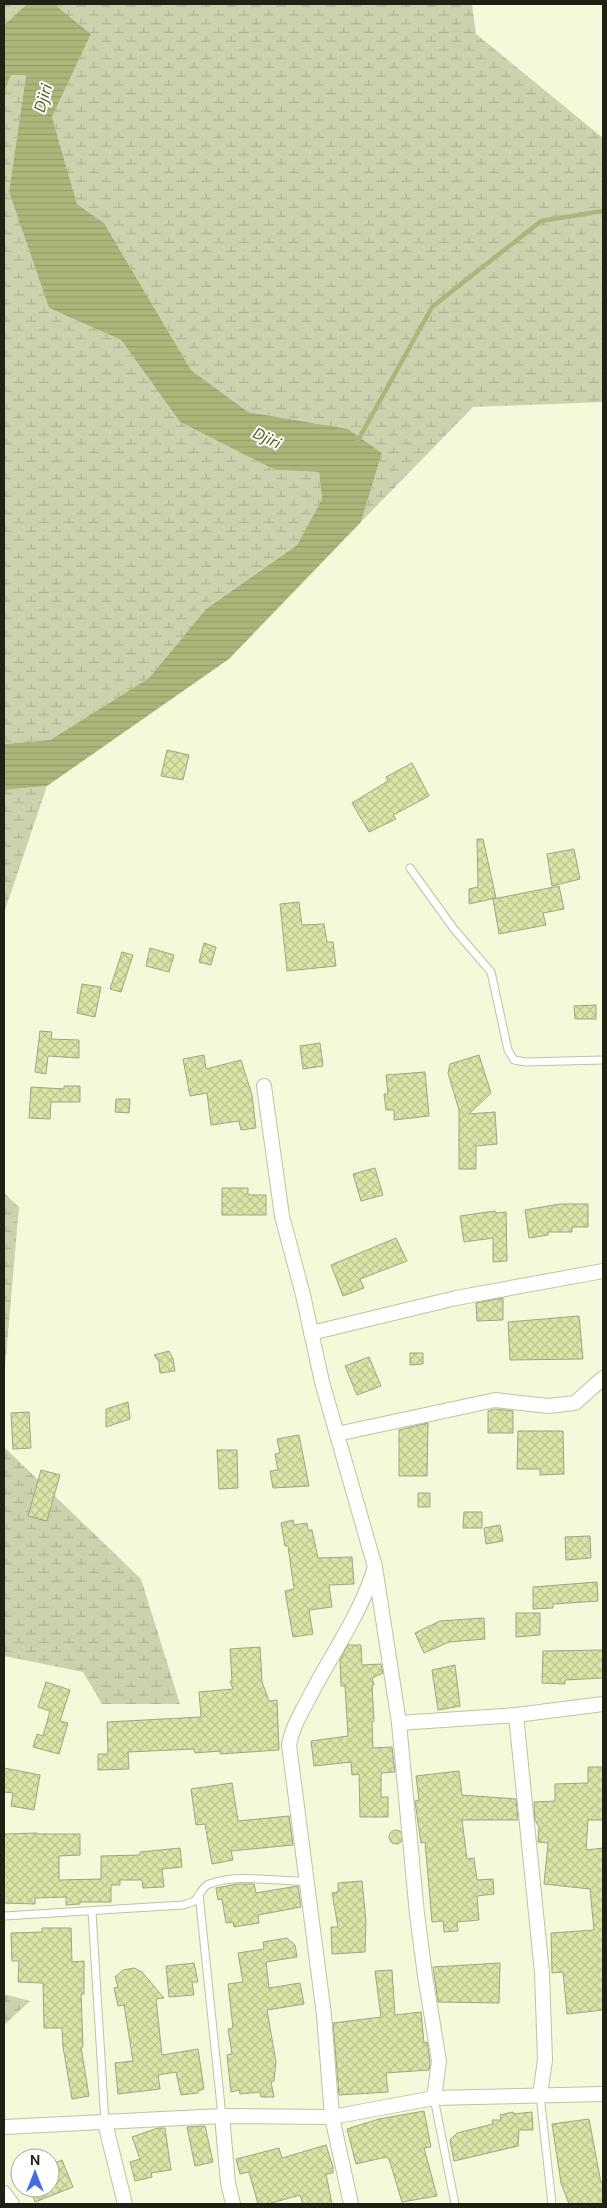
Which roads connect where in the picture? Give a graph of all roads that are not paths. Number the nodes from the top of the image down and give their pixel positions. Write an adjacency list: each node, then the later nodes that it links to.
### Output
1 (410, 868): 2 (lane)
2 (603, 1060)
3 (264, 1086): 5 (street)
4 (603, 1271): 5 (street)
5 (310, 1333): 7 (street)
6 (603, 1378): 7 (street)
7 (337, 1434): 8 (street)
8 (375, 1567): 11 (street); 12 (street)
9 (603, 1704): 10 (street)
10 (516, 1715): 11 (street); 17 (street)
11 (399, 1723): 18 (street)
12 (306, 1881): 13 (lane); 20 (street)
13 (199, 1894): 14 (lane); 19 (lane)
14 (92, 1912): 15 (lane); 21 (lane)
15 (4, 1916)
16 (603, 2094): 17 (street)
17 (540, 2095): 18 (street); 29 (lane)
18 (434, 2098): 20 (street); 28 (lane)
19 (222, 2116): 20 (street); 21 (street); 26 (street)
20 (332, 2117): 27 (street)
21 (105, 2123): 22 (street); 25 (street)
22 (4, 2127)
23 (4, 2193): 24 (street)
24 (12, 2204)
25 (125, 2204)
26 (233, 2204)
27 (351, 2204)
28 (455, 2204)
29 (552, 2204)

